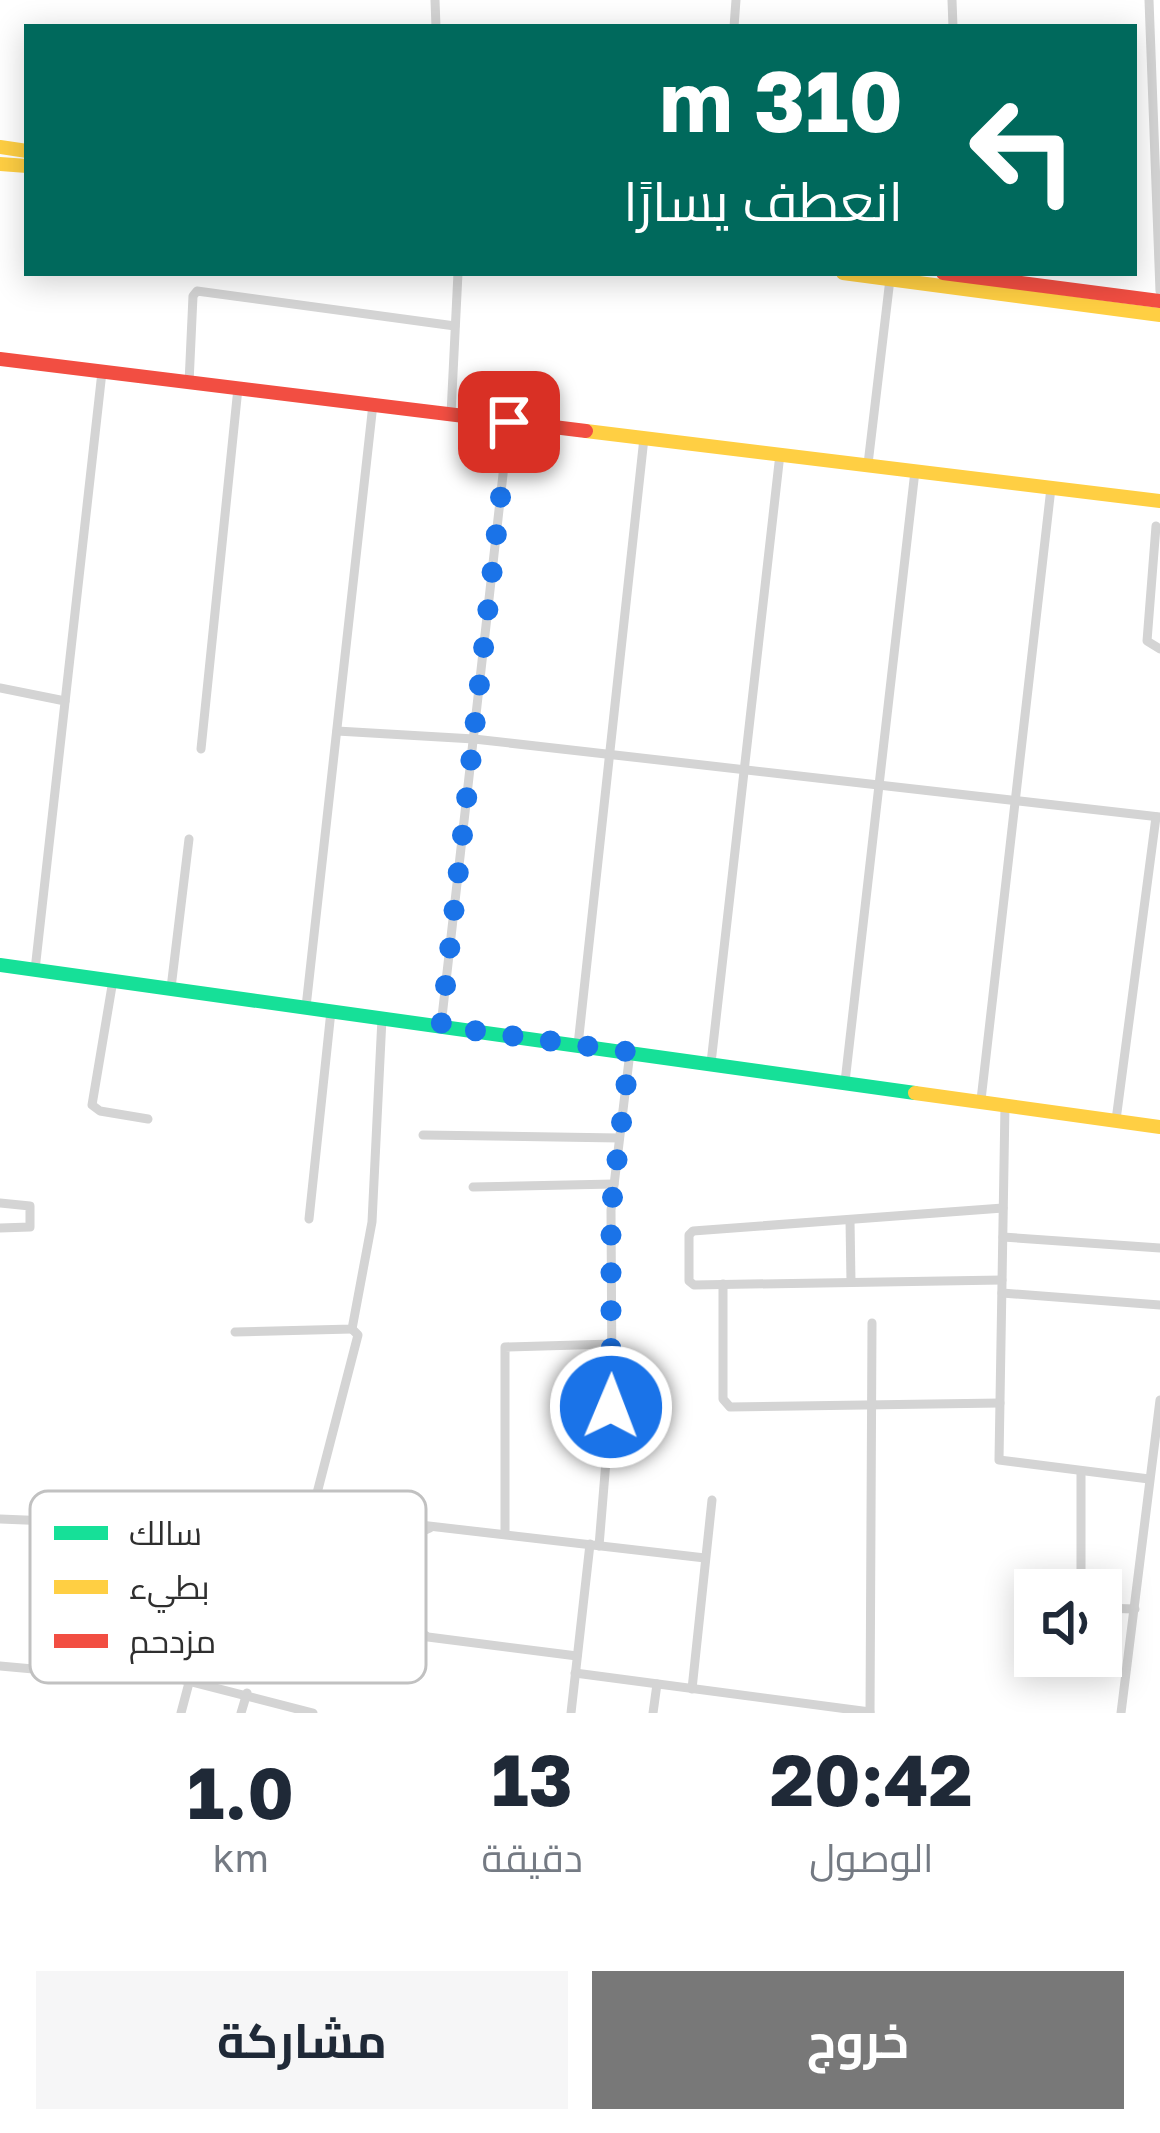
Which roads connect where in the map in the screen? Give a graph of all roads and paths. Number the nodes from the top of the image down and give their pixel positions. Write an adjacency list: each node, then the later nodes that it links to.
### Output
1 (1149, 0): 6 (street)
2 (458, 276): 9 (street)
3 (866, 276): 5 (main road)
4 (978, 276): 7 (main road)
5 (890, 279): 8 (main road); 19 (street)
6 (1160, 291)
7 (1160, 301)
8 (1160, 315)
9 (455, 326): 12 (street); 15 (street)
10 (0, 359): 11 (main road)
11 (102, 372): 12 (main road); 26 (street)
12 (189, 382): 13 (main road)
13 (238, 388): 14 (main road); 29 (street)
14 (374, 404): 15 (main road); 27 (street)
15 (451, 414): 16 (main road)
16 (509, 422): 17 (main road); 28 (street)
17 (644, 438): 18 (main road); 30 (street)
18 (780, 454): 19 (main road); 31 (street)
19 (868, 464): 20 (main road)
20 (915, 471): 21 (main road); 32 (street)
21 (1051, 488): 22 (main road); 33 (street)
22 (1160, 501)
23 (1156, 526): 24 (street)
24 (1160, 649)
25 (0, 688): 26 (street)
26 (65, 700): 37 (street)
27 (337, 731): 28 (street); 40 (street)
28 (474, 739): 30 (street); 43 (street)
29 (201, 749)
30 (609, 754): 31 (street); 44 (street)
31 (744, 772): 32 (street); 46 (street)
32 (880, 788): 33 (street); 47 (street)
33 (1016, 802): 34 (street); 48 (street)
34 (1158, 817): 51 (street)
35 (189, 839): 39 (street)
36 (0, 965): 37 (main road)
37 (35, 970): 38 (main road)
38 (113, 980): 39 (main road); 50 (street)
39 (171, 988): 40 (main road)
40 (306, 1007): 41 (main road)
41 (331, 1011): 42 (main road); 59 (street)
42 (382, 1018): 43 (main road); 69 (street)
43 (441, 1026): 44 (main road)
44 (578, 1045): 45 (main road)
45 (630, 1052): 46 (main road); 54 (street)
46 (711, 1063): 47 (main road)
47 (844, 1082): 48 (main road)
48 (982, 1100): 49 (main road)
49 (1005, 1105): 51 (main road); 58 (street)
50 (148, 1119)
51 (1116, 1120): 52 (main road)
52 (1160, 1127)
53 (423, 1135): 54 (street)
54 (619, 1138): 55 (street)
55 (614, 1184): 56 (street); 71 (street)
56 (473, 1187)
57 (0, 1203): 61 (street)
58 (1003, 1208): 60 (street); 62 (street)
59 (309, 1219)
60 (850, 1220): 64 (street); 65 (street)
61 (0, 1228)
62 (1003, 1237): 63 (street); 66 (street)
63 (1160, 1248)
64 (851, 1282): 65 (street); 66 (street)
65 (723, 1283): 74 (street)
66 (1002, 1286): 67 (street); 73 (street)
67 (1160, 1305)
68 (872, 1323): 74 (street)
69 (352, 1329): 70 (street); 77 (street)
70 (235, 1331)
71 (612, 1343): 84 (street); 85 (street)
72 (1160, 1400): 76 (street)
73 (1000, 1403): 74 (street); 75 (street)
74 (872, 1406): 106 (street)
75 (1081, 1471): 76 (street); 87 (street)
76 (1149, 1479): 89 (street)
77 (318, 1491)
78 (712, 1500): 86 (street)
79 (0, 1520): 80 (street)
80 (30, 1522)
81 (426, 1526): 82 (street)
82 (435, 1526): 83 (street); 84 (street)
83 (426, 1530)
84 (506, 1534): 85 (street)
85 (595, 1545): 86 (street); 91 (street)
86 (705, 1558): 98 (street)
87 (1081, 1569)
88 (1122, 1609): 89 (street)
89 (1135, 1609): 107 (street)
90 (426, 1636): 91 (street)
91 (577, 1656): 94 (street)
92 (0, 1666): 93 (street)
93 (30, 1669)
94 (575, 1673): 97 (street); 104 (street)
95 (189, 1683): 101 (street)
96 (209, 1683): 99 (street)
97 (657, 1684): 98 (street); 105 (street)
98 (692, 1689): 106 (street)
99 (247, 1693): 100 (street); 102 (street)
100 (300, 1711): 103 (street)
101 (181, 1713)
102 (241, 1713)
103 (313, 1713)
104 (571, 1713)
105 (653, 1713)
106 (870, 1713)
107 (1121, 1713)

